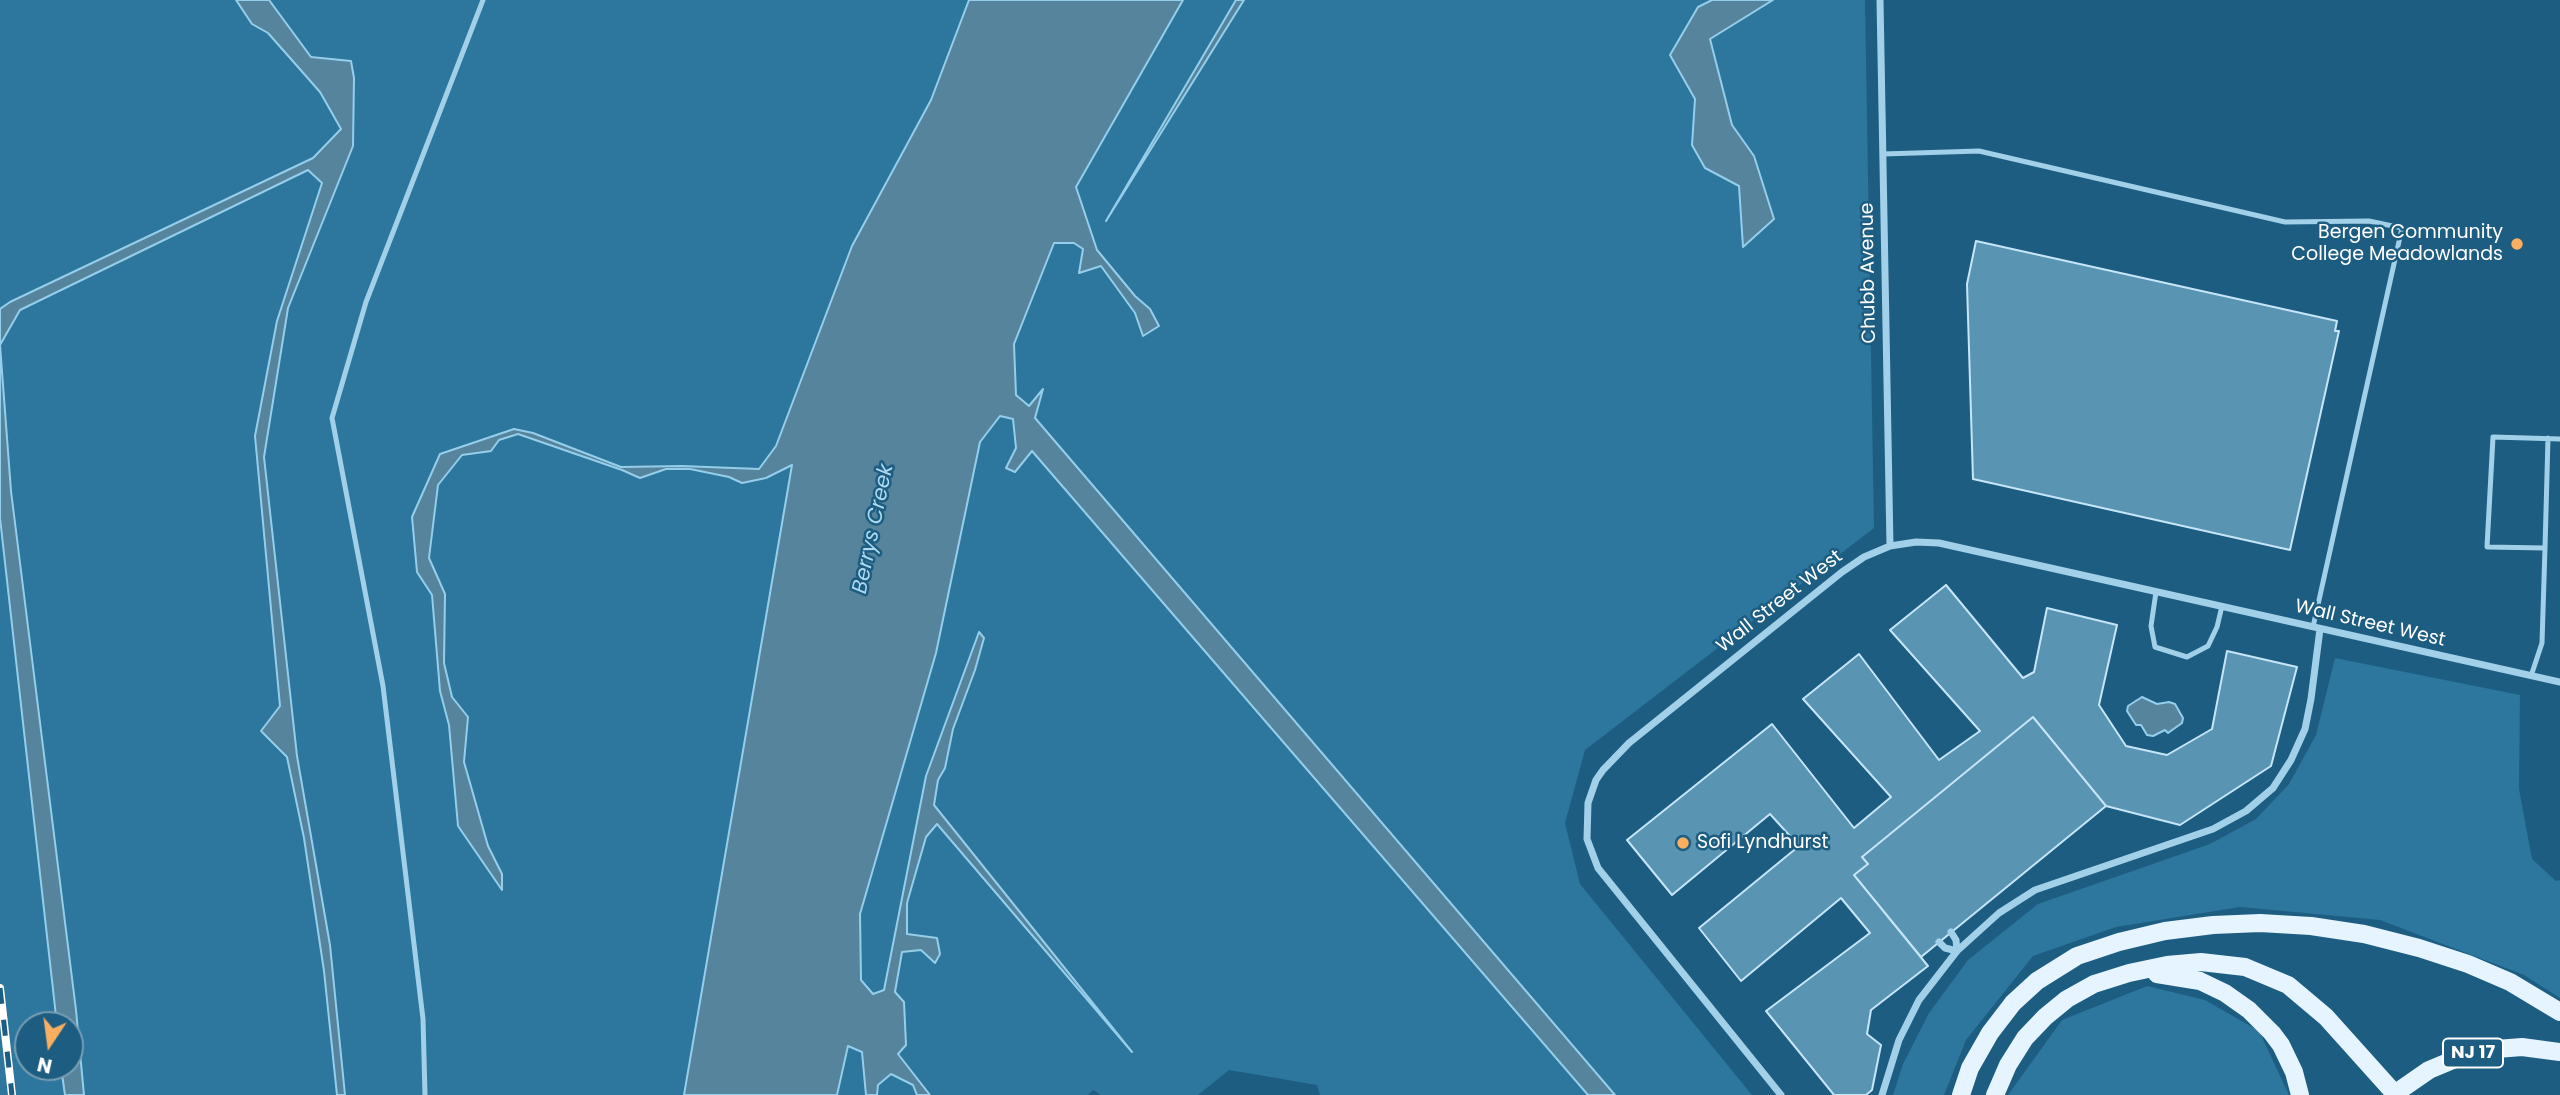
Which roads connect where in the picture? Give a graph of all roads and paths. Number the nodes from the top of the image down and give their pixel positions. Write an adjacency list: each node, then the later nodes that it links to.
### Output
1 (483, 0): 19 (lane)
2 (1880, 0): 3 (street, Chubb Avenue)
3 (1883, 154): 6 (street, Chubb Avenue); 10 (lane)
4 (2548, 438): 5 (lane); 7 (lane); 7 (lane)
5 (2560, 439)
6 (1890, 546): 8 (street, Wall Street West); 20 (street, Wall Street West)
7 (2545, 548): 11 (lane)
8 (2156, 592): 9 (street, Wall Street West); 9 (lane)
9 (2222, 606): 10 (street, Wall Street West)
10 (2316, 628): 11 (street, Wall Street West); 15 (street)
11 (2531, 676): 12 (street, Wall Street West)
12 (2560, 682)
13 (1951, 932): 15 (street)
14 (1939, 942): 15 (street)
15 (1957, 951): 21 (street)
16 (2108, 979): 23 (main road); 24 (main road); 25 (main road)
17 (2560, 1012): 22 (main road)
18 (2560, 1052): 25 (main road, NJ 17)
19 (425, 1095)
20 (1781, 1095)
21 (1882, 1095)
22 (1961, 1095)
23 (1994, 1095)
24 (2300, 1095)
25 (2395, 1095)

